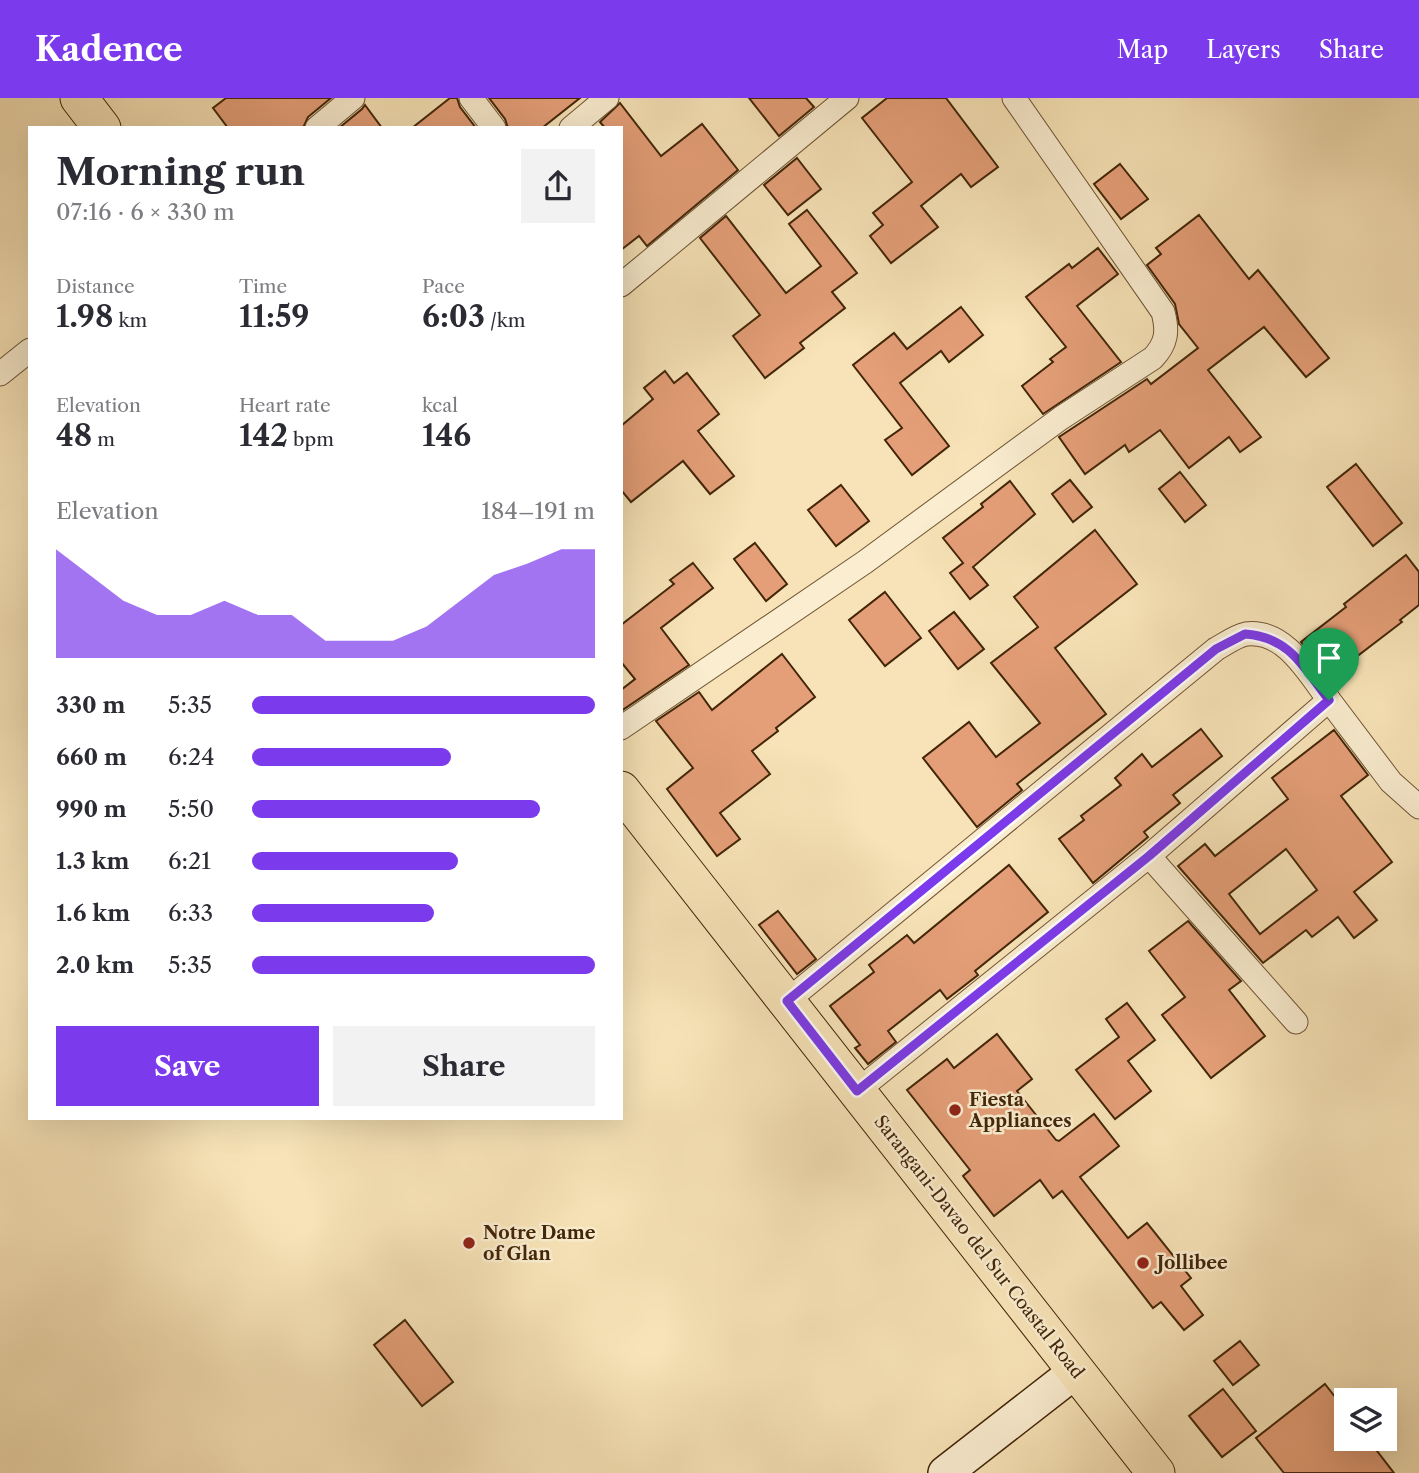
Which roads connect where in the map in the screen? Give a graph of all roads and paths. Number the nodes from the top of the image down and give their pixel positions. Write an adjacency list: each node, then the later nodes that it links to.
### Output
1 (79, 98): 7 (main road)
2 (353, 98): 8 (street)
3 (471, 98): 9 (street)
4 (607, 98): 10 (street)
5 (847, 98): 11 (street)
6 (1014, 98): 15 (street)
7 (100, 126)
8 (319, 126)
9 (492, 126)
10 (573, 126)
11 (623, 283)
12 (28, 352): 13 (street)
13 (0, 374)
14 (1329, 700): 17 (street); 18 (street); 19 (street)
15 (623, 727)
16 (623, 793): 19 (main road, Sarangani-Davao del Sur Coastal Road)
17 (1419, 807)
18 (1149, 856): 20 (street); 21 (street)
19 (787, 1001): 21 (main road, Sarangani-Davao del Sur Coastal Road)
20 (1296, 1022)
21 (857, 1091): 22 (main road, Sarangani-Davao del Sur Coastal Road)
22 (1076, 1371): 23 (street); 24 (main road, Sarangani-Davao del Sur Coastal Road)
23 (945, 1473)
24 (1156, 1473)

